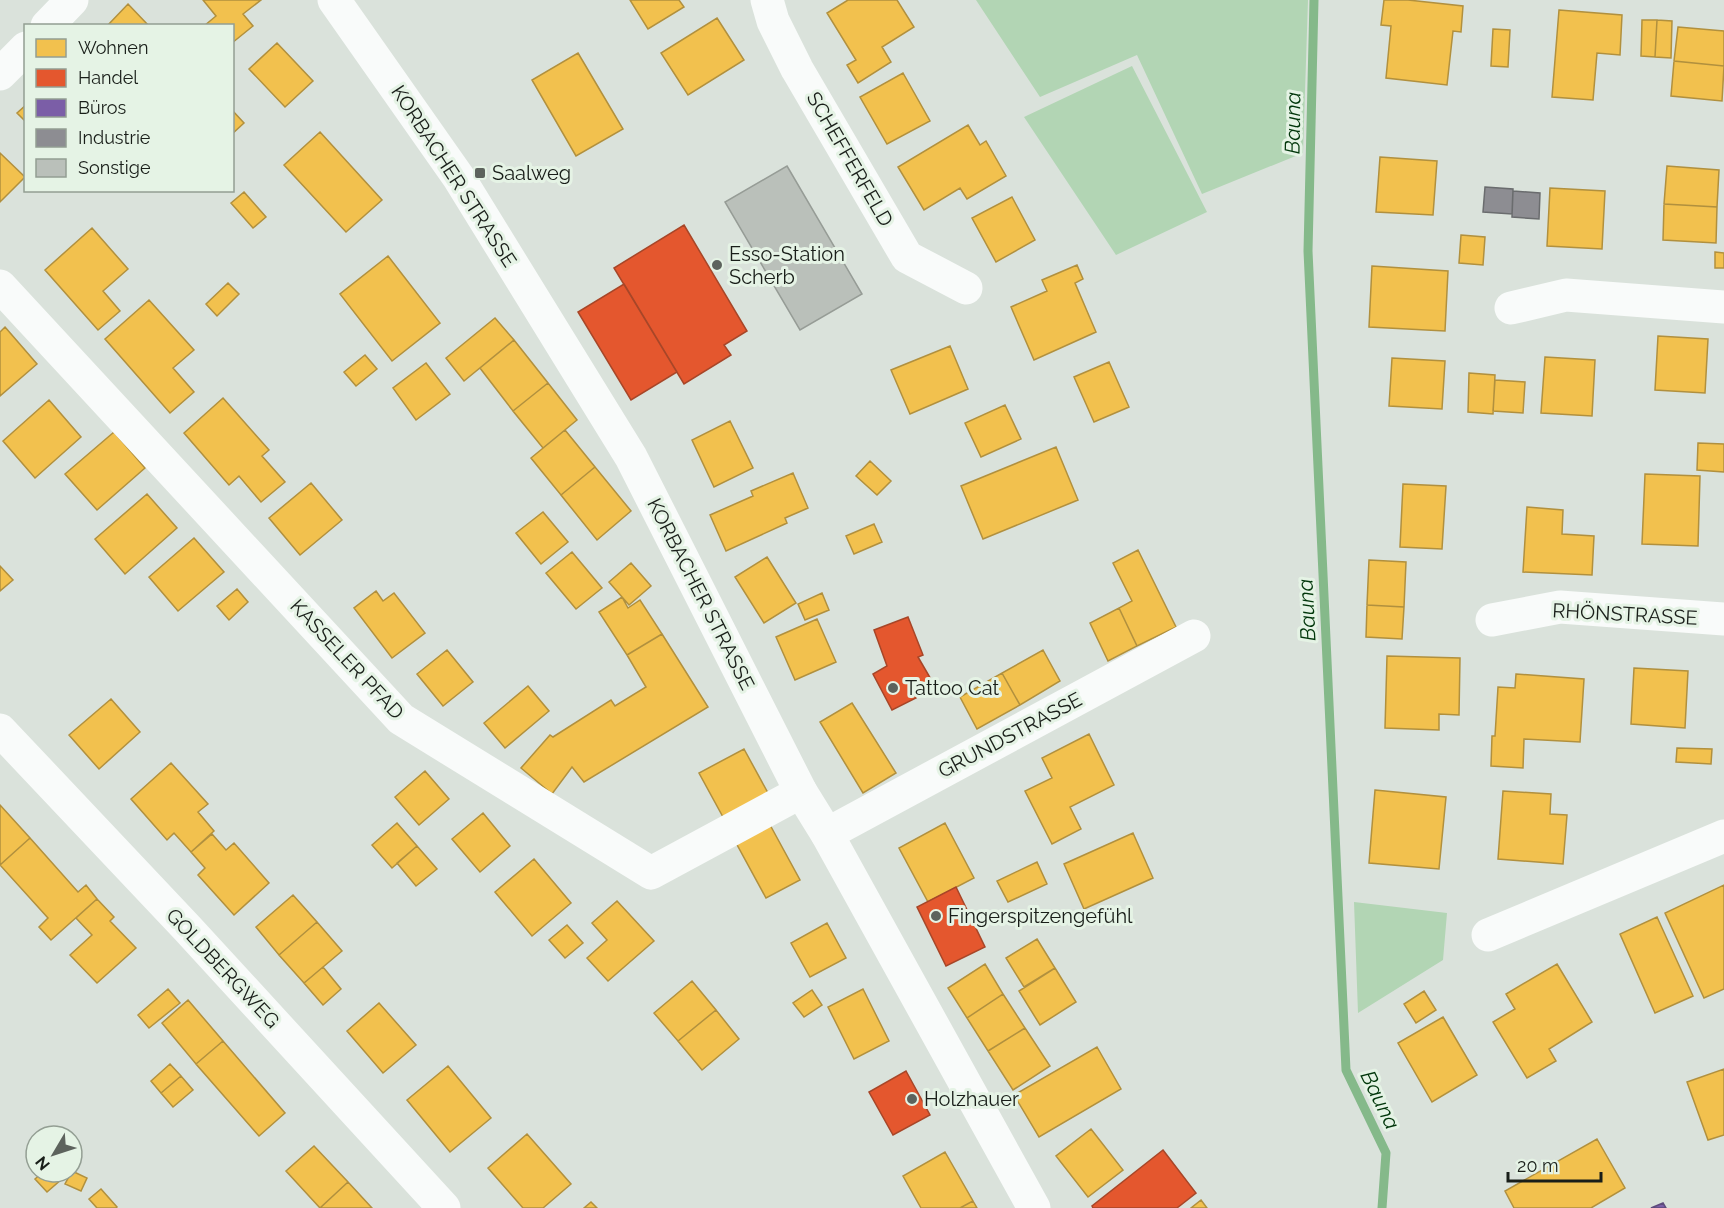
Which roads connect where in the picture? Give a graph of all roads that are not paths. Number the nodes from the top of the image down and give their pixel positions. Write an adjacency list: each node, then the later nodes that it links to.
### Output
1 (334, 0): 13 (street, KORBACHER STRASSE)
2 (767, 0): 6 (street, SCHEFFERFELD)
3 (24, 50): 4 (street)
4 (0, 74)
5 (0, 286): 13 (street, KASSELER PFAD)
6 (966, 288)
7 (1724, 307): 8 (street)
8 (1511, 309)
9 (1724, 619): 10 (street, RHÖNSTRASSE)
10 (1492, 620)
11 (1194, 636): 14 (street, GRUNDSTRASSE)
12 (0, 730): 17 (street, GOLDBERGWEG)
13 (801, 792): 14 (street, KORBACHER STRASSE)
14 (827, 834): 18 (street, KORBACHER STRASSE)
15 (1724, 836): 16 (street)
16 (1488, 935)
17 (444, 1208)
18 (1034, 1208)

